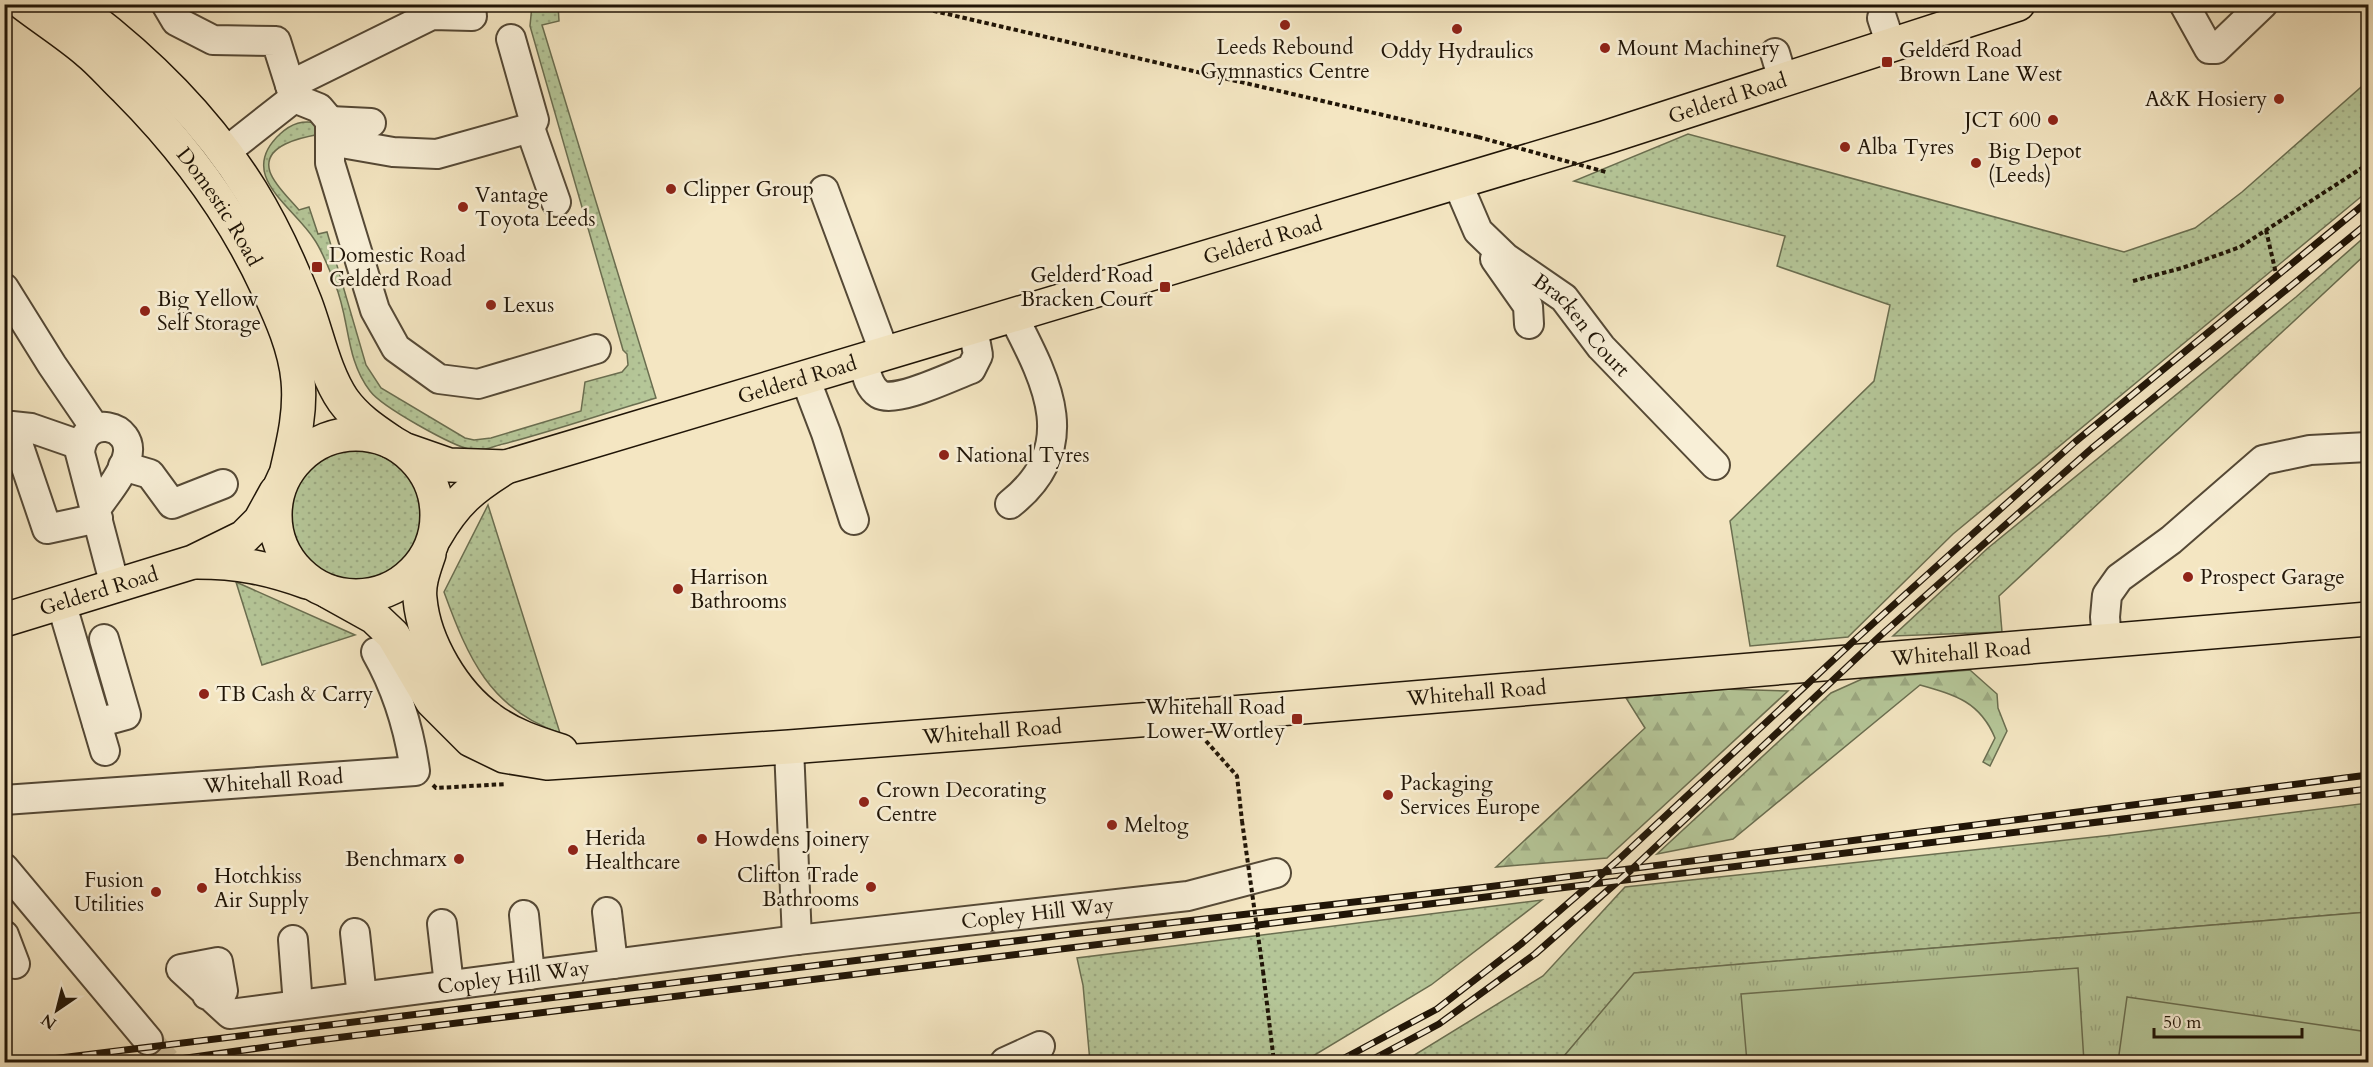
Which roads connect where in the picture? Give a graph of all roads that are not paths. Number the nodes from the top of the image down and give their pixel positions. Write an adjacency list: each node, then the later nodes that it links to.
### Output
1 (24, 4): 32 (main road, Domestic Road)
2 (72, 4): 14 (main road, Domestic Road)
3 (166, 4): 10 (street)
4 (2018, 4): 7 (main road, Gelderd Road)
5 (2184, 4): 6 (street)
6 (2263, 4)
7 (1970, 11): 15 (main road, Gelderd Road)
8 (472, 16): 10 (street)
9 (511, 39): 12 (street)
10 (292, 92): 13 (street); 14 (street)
11 (371, 123): 13 (street)
12 (530, 128): 13 (street); 17 (street)
13 (330, 131): 23 (street)
14 (224, 153): 27 (main road, Domestic Road)
15 (1457, 182): 18 (street, Bracken Court); 20 (main road, Gelderd Road)
16 (824, 190): 24 (street)
17 (556, 202)
18 (1478, 231): 21 (street); 29 (street, Bracken Court)
19 (4, 288): 26 (street)
20 (1013, 316): 22 (main road, Gelderd Road); 34 (street)
21 (1528, 324)
22 (973, 328): 24 (main road, Gelderd Road); 24 (street)
23 (596, 349)
24 (874, 358): 25 (main road, Gelderd Road)
25 (805, 378): 31 (main road, Gelderd Road); 36 (street)
26 (88, 436): 30 (street); 35 (street); 35 (street)
27 (397, 445): 31 (main road, Gelderd Road); 32 (main road); 37 (main road)
28 (2368, 447): 45 (street)
29 (1715, 465)
30 (123, 466): 33 (street); 35 (street)
31 (506, 467): 37 (main road, Gelderd Road)
32 (283, 479): 38 (main road, Gelderd Road); 40 (main road)
33 (223, 484)
34 (1011, 504)
35 (97, 514): 39 (street)
36 (854, 520)
37 (433, 542): 40 (main road); 50 (main road, Whitehall Road)
38 (193, 562): 39 (main road, Gelderd Road); 40 (main road, Gelderd Road)
39 (116, 586): 41 (main road, Gelderd Road)
40 (321, 588): 50 (main road, Whitehall Road)
41 (61, 603): 43 (main road, Gelderd Road); 47 (street)
42 (2368, 619): 45 (main road, Whitehall Road)
43 (4, 620)
44 (104, 639): 47 (street)
45 (2107, 641): 48 (main road, Whitehall Road)
46 (376, 652): 51 (street, Whitehall Road)
47 (97, 723): 49 (street)
48 (789, 747): 50 (main road, Whitehall Road); 60 (street)
49 (105, 751)
50 (586, 759)
51 (4, 800)
52 (1276, 873): 60 (street, Copley Hill Way)
53 (7, 876): 68 (street)
54 (607, 912): 62 (street)
55 (524, 915): 63 (street)
56 (442, 924): 64 (street)
57 (355, 933): 66 (street)
58 (4, 935): 61 (street)
59 (293, 940): 67 (street)
60 (797, 940): 62 (street, Copley Hill Way)
61 (15, 964)
62 (613, 964): 63 (street, Copley Hill Way)
63 (530, 975): 64 (street, Copley Hill Way)
64 (449, 986): 66 (street, Copley Hill Way)
65 (207, 995): 67 (street, Copley Hill Way)
66 (362, 997): 67 (street, Copley Hill Way)
67 (298, 1005)
68 (148, 1040)
69 (1040, 1046): 70 (street)
70 (1005, 1062)

